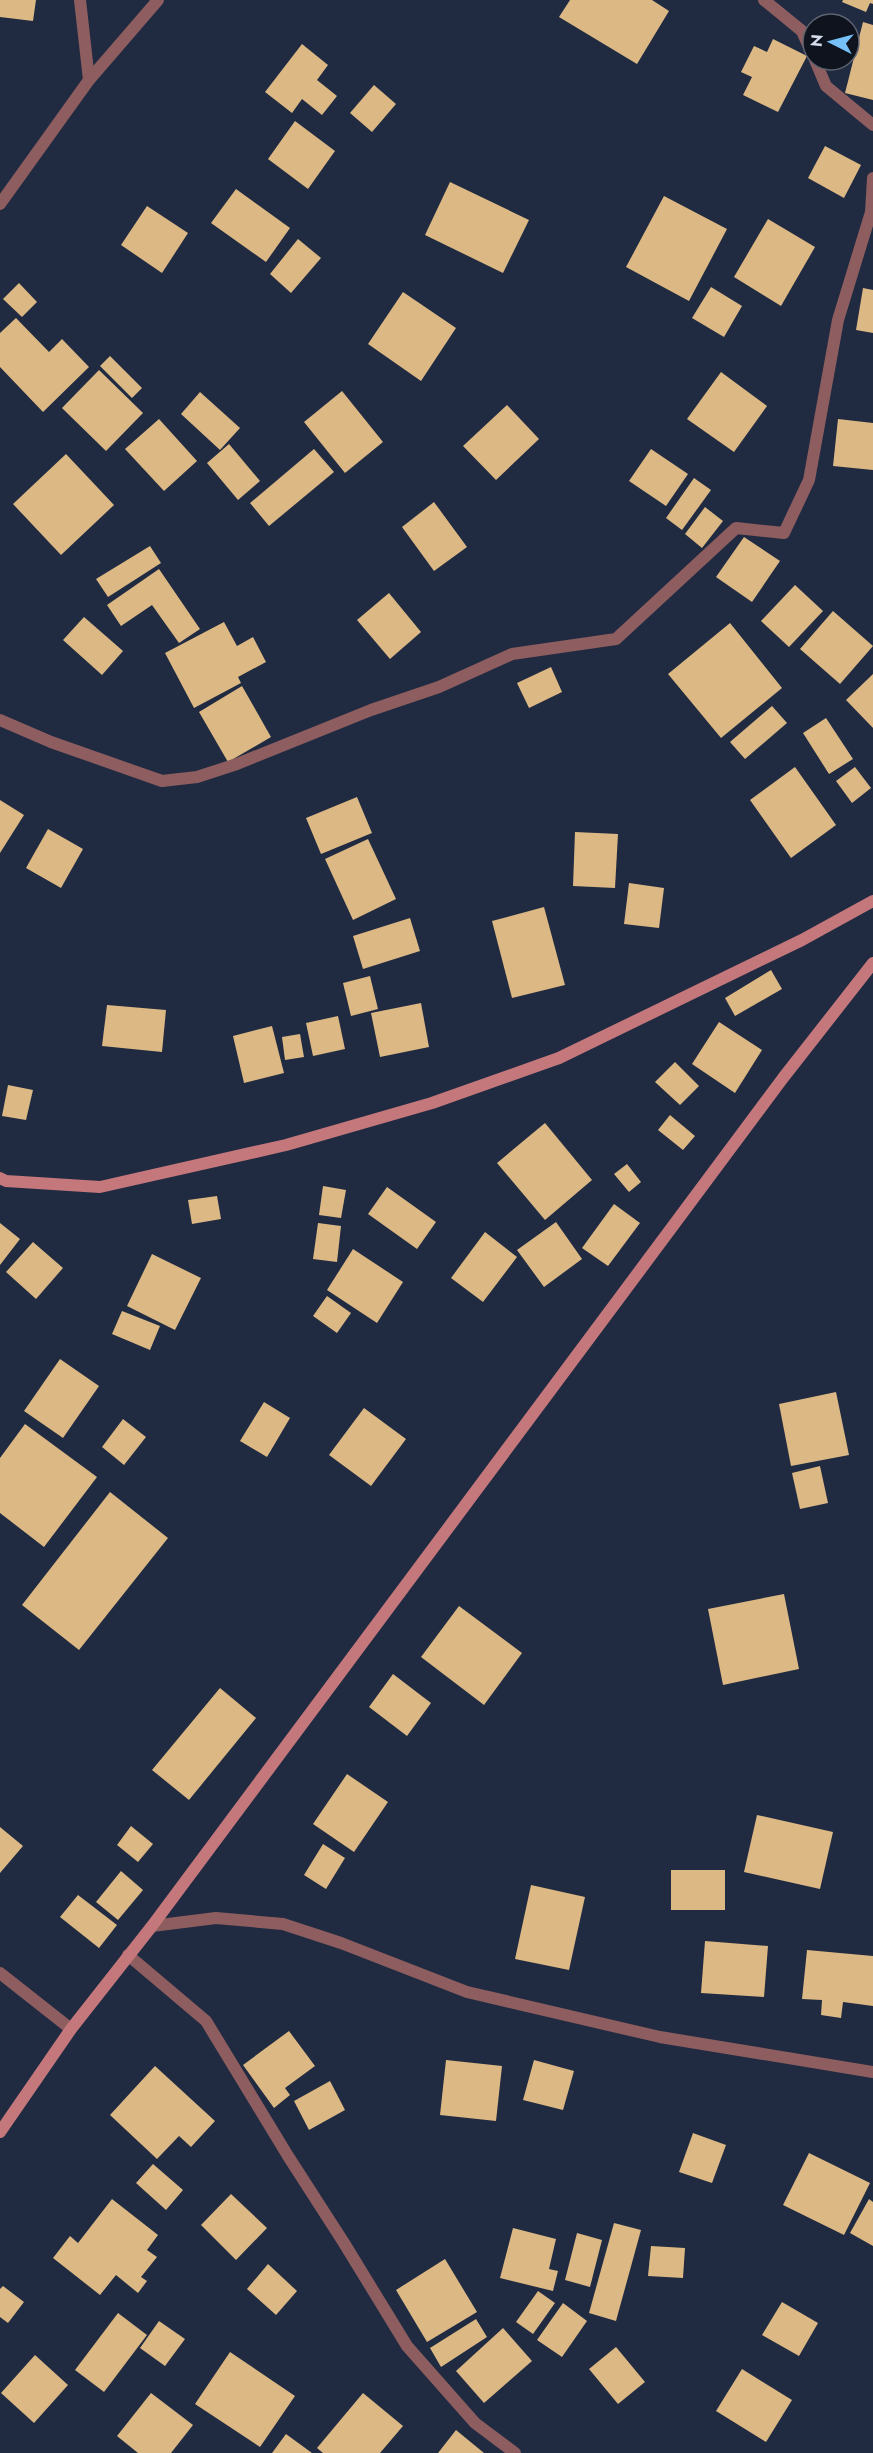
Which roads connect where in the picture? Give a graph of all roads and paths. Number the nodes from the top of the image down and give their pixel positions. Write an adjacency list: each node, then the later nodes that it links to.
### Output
1 (80, 0): 6 (street)
2 (158, 0): 6 (street)
3 (764, 0): 4 (street)
4 (801, 30)
5 (820, 72): 7 (street)
6 (89, 81): 9 (street)
7 (873, 125)
8 (873, 178): 10 (street)
9 (0, 204)
10 (0, 720)
11 (873, 901): 13 (street)
12 (873, 963): 14 (street)
13 (0, 1178)
14 (152, 1926): 15 (street); 18 (street)
15 (128, 1955): 17 (street); 20 (street)
16 (0, 1973): 17 (street)
17 (71, 2029): 19 (street)
18 (873, 2072)
19 (0, 2132)
20 (515, 2453)

